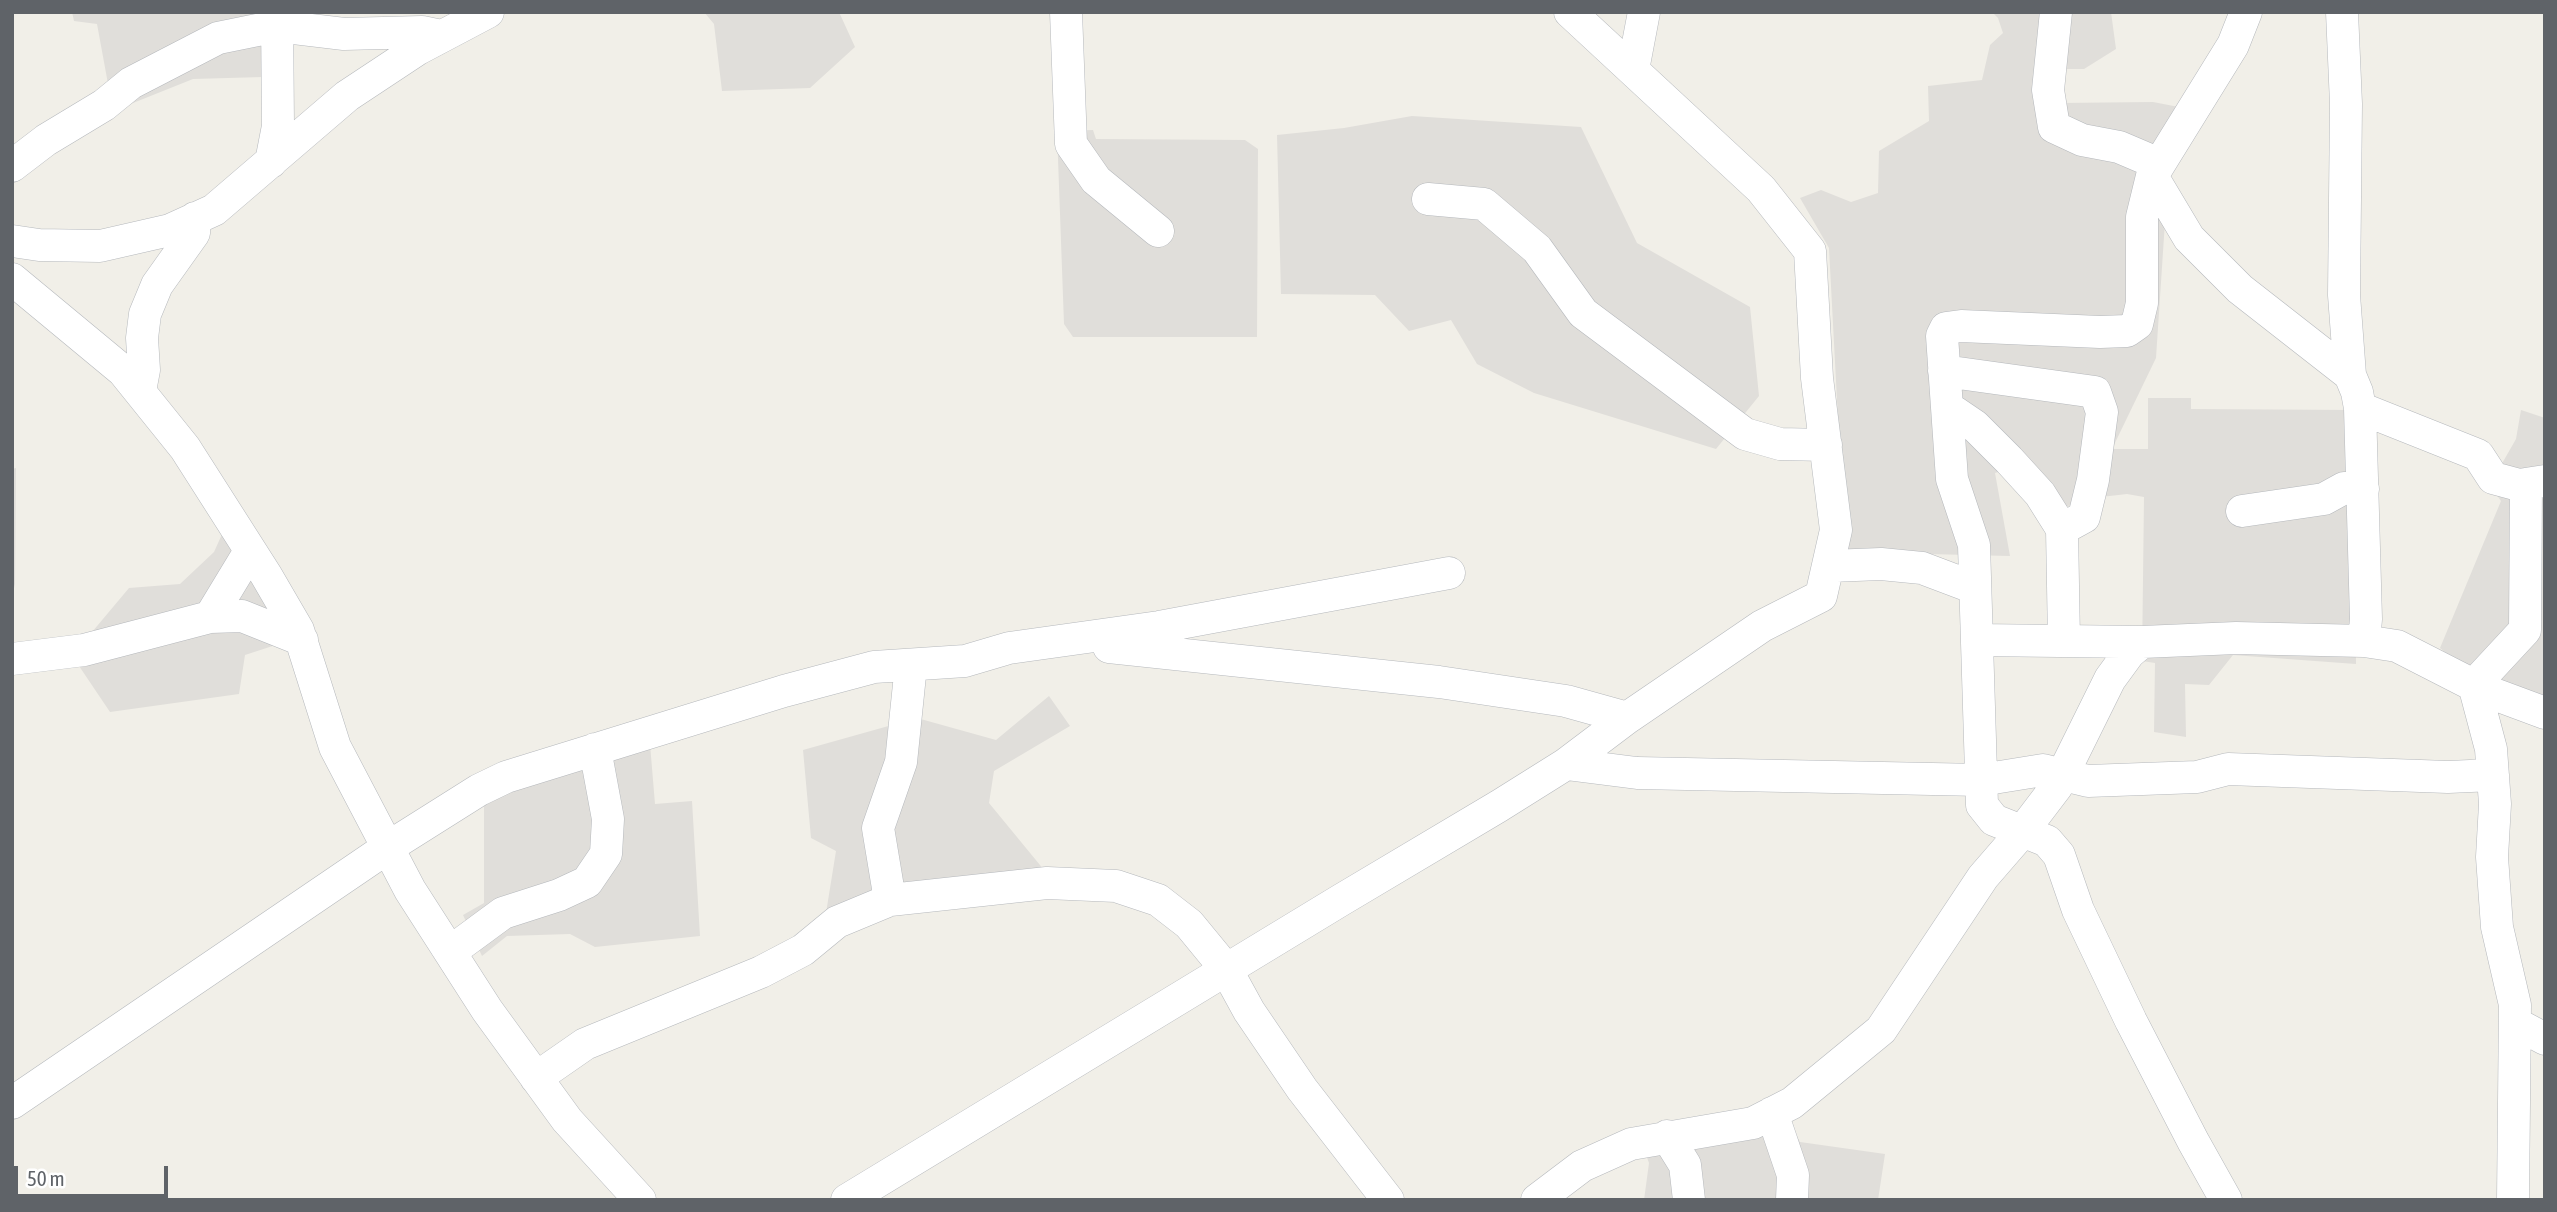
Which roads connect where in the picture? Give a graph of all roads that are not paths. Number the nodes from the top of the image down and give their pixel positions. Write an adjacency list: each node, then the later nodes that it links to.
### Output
1 (488, 12): 9 (lane)
2 (1066, 12): 16 (lane)
3 (1570, 12): 10 (lane)
4 (1644, 12): 10 (lane)
5 (2056, 12): 13 (lane)
6 (2246, 12): 13 (lane)
7 (2342, 12): 20 (lane)
8 (277, 19): 9 (lane); 11 (lane); 12 (lane)
9 (441, 36): 11 (lane)
10 (1633, 70): 24 (lane)
11 (271, 162): 15 (lane)
12 (12, 166)
13 (2155, 170): 19 (lane); 20 (lane)
14 (1428, 200): 24 (lane)
15 (195, 218): 17 (lane); 21 (lane)
16 (1158, 231)
17 (12, 241)
18 (12, 279): 21 (lane)
19 (1944, 371): 22 (lane); 28 (lane)
20 (2350, 375): 23 (lane)
21 (139, 390): 29 (lane)
22 (1947, 407): 28 (lane); 32 (lane)
23 (2360, 408): 25 (lane); 26 (lane)
24 (1826, 445): 30 (lane)
25 (2535, 483): 34 (lane)
26 (2363, 489): 27 (lane); 38 (lane)
27 (2242, 511)
28 (2062, 529): 39 (lane)
29 (250, 551): 33 (lane); 37 (lane)
30 (1830, 566): 32 (lane); 45 (lane)
31 (1449, 573): 35 (lane)
32 (1975, 588): 36 (lane)
33 (210, 617): 37 (lane); 41 (lane)
34 (2535, 624): 43 (lane)
35 (1078, 639): 42 (lane); 45 (lane)
36 (1977, 639): 39 (lane); 50 (lane)
37 (302, 640): 52 (lane)
38 (2364, 640): 40 (lane); 43 (lane)
39 (2064, 641): 40 (lane)
40 (2142, 642): 48 (lane)
41 (12, 659)
42 (911, 665): 46 (lane); 53 (lane)
43 (2473, 685): 44 (lane); 49 (lane)
44 (2545, 713)
45 (1627, 718): 47 (lane)
46 (596, 749): 52 (lane); 54 (lane)
47 (1566, 764): 50 (lane); 55 (lane)
48 (2063, 774): 49 (lane); 50 (lane); 51 (lane)
49 (2493, 775): 56 (lane)
50 (1981, 780): 51 (lane)
51 (2022, 832): 60 (lane); 68 (lane)
52 (387, 848): 54 (lane); 59 (lane)
53 (890, 900): 55 (lane); 58 (lane)
54 (450, 952): 58 (lane)
55 (1227, 969): 63 (lane); 64 (lane)
56 (2515, 1023): 57 (lane); 69 (lane)
57 (2545, 1039)
58 (536, 1078): 62 (lane)
59 (12, 1103)
60 (1772, 1113): 61 (lane); 67 (lane)
61 (1667, 1136): 65 (lane); 66 (lane)
62 (640, 1200)
63 (847, 1200)
64 (1388, 1200)
65 (1536, 1200)
66 (1689, 1200)
67 (1792, 1200)
68 (2226, 1200)
69 (2513, 1200)

